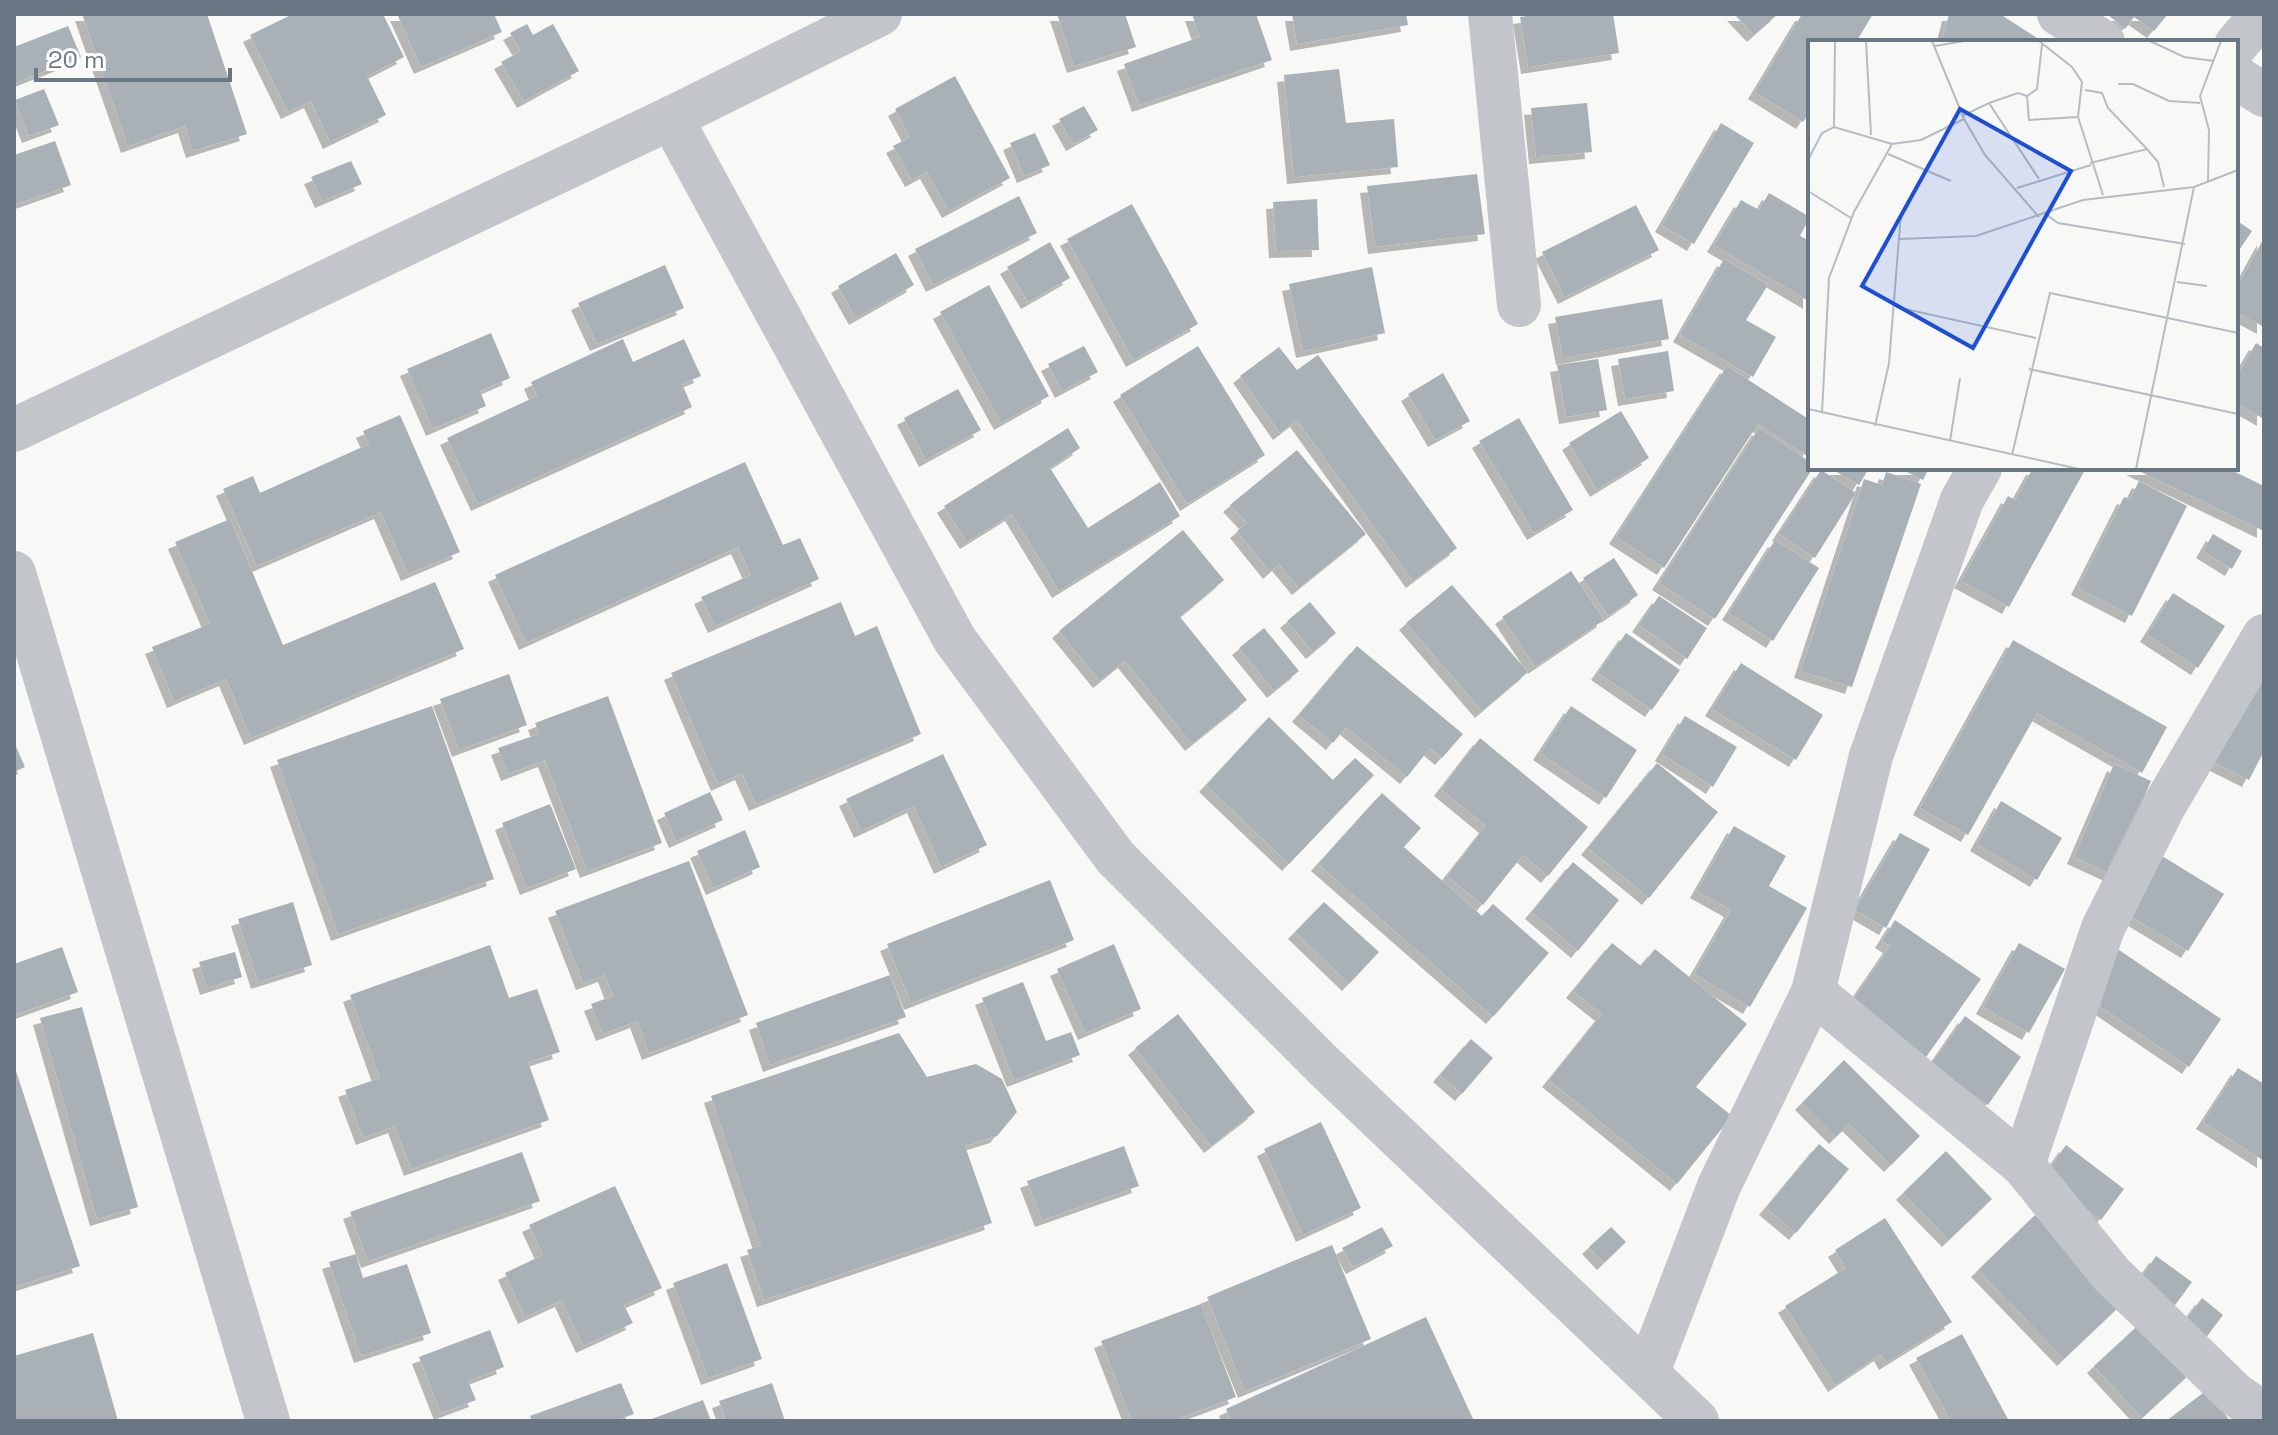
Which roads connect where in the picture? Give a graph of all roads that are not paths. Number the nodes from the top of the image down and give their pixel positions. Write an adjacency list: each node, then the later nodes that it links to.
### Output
1 (880, 14): 9 (street)
2 (1490, 14): 10 (street)
3 (2059, 14): 5 (street)
4 (2262, 14): 6 (street)
5 (2100, 40)
6 (2238, 43)
7 (2238, 78): 8 (street)
8 (2264, 95)
9 (671, 118): 11 (street); 17 (street)
10 (1519, 305)
11 (14, 430)
12 (1979, 470): 15 (street)
13 (14, 573): 19 (street)
14 (2264, 636): 16 (street)
15 (1813, 992): 16 (street); 17 (street)
16 (2023, 1165): 18 (street)
17 (1648, 1372): 20 (street)
18 (2264, 1414)
19 (268, 1421)
20 (1697, 1421)

